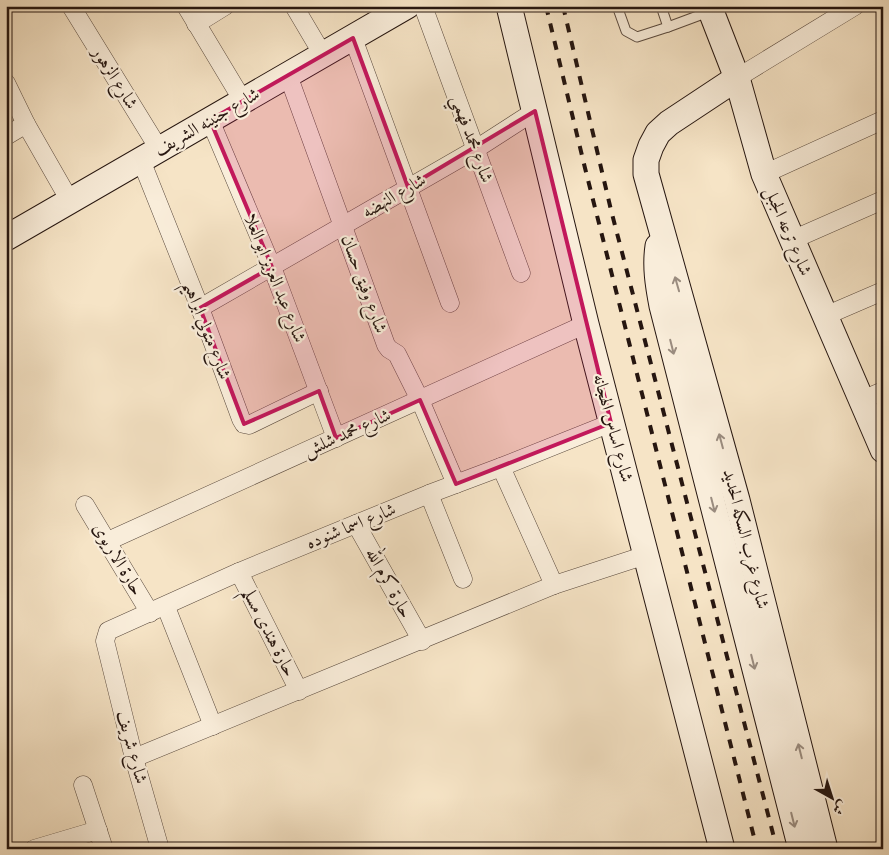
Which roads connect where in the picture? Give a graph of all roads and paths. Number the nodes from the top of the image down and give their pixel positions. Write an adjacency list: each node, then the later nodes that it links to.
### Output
1 (71, 6): 25 (street, شارع الزهور)
2 (186, 6): 11 (street)
3 (225, 6): 11 (street)
4 (294, 6): 14 (street)
5 (509, 6): 19 (street, شارع اساس الهجانه)
6 (618, 6): 12 (lane)
7 (661, 6): 12 (lane)
8 (855, 6): 16 (street)
9 (410, 7): 13 (street, شارع جنينه الشريف); 24 (street, شارع محمد فهمي)
10 (710, 9): 12 (lane); 16 (street, شارع ترعه الجبل)
11 (196, 24): 18 (street)
12 (668, 27)
13 (353, 38): 14 (street, شارع جنينه الشريف); 27 (street)
14 (323, 55): 15 (street, شارع جنينه الشريف)
15 (288, 76): 18 (street, شارع جنينه الشريف); 30 (street, شارع وفيق حسان)
16 (737, 78): 26 (street, شارع ترعه الجبل); 31 (street, شارع غرب السكه الحديد)
17 (6, 83): 22 (street)
18 (243, 101): 20 (street, شارع جنينه الشريف)
19 (535, 111): 24 (street, شارع النهضه); 40 (street, شارع اساس الهجانه)
20 (210, 120): 25 (street, شارع جنينه الشريف); 34 (street, شارع عبد العزيز ابو العلا)
21 (883, 120): 26 (street)
22 (26, 124): 23 (street); 29 (street)
23 (6, 136)
24 (476, 149): 27 (street, شارع النهضه); 35 (street, شارع محمد فهمي)
25 (150, 155): 29 (street, شارع جنينه الشريف); 38 (street, شارع متولي ابراهيم)
26 (764, 174): 33 (street, شارع ترعه الجبل)
27 (408, 188): 30 (street, شارع النهضه); 37 (street)
28 (883, 200): 33 (street)
29 (70, 201): 32 (street, شارع جنينه الشريف)
30 (343, 226): 34 (street, شارع النهضه); 43 (street, شارع وفيق حسان)
31 (661, 231): 69 (street, شارع غرب السكه الحديد, one-way to 69); 70 (street, شارع غرب السكه الحديد, one-way to 31)
32 (6, 238)
33 (792, 240): 39 (street, شارع ترعه الجبل)
34 (272, 267): 38 (street, شارع النهضه); 41 (street, شارع عبد العزيز ابو العلا)
35 (521, 273)
36 (883, 291): 39 (street)
37 (450, 303)
38 (200, 308): 41 (street, شارع متولي ابراهيم)
39 (824, 316): 42 (street, شارع ترعه الجبل)
40 (586, 324): 43 (street, شارع محمد شلش); 44 (street, شارع اساس الهجانه)
41 (319, 391): 45 (street, شارع عبد العزيز ابو العلا)
42 (872, 395): 46 (street, شارع ترعه الجبل)
43 (420, 400): 45 (street, شارع محمد شلش); 48 (street, شارع وفيق حسان)
44 (611, 423): 47 (street, شارع اسما شنوده); 53 (street, شارع اساس الهجانه)
45 (336, 438): 52 (street, شارع محمد شلش)
46 (883, 450)
47 (501, 467): 48 (street, شارع اسما شنوده); 56 (street)
48 (456, 484): 49 (street, شارع اسما شنوده)
49 (429, 494): 51 (street, شارع اسما شنوده); 55 (street)
50 (85, 505): 52 (street, حارة الاريوى)
51 (356, 524): 54 (street, شارع اسما شنوده); 58 (street, حارة كرم الله)
52 (108, 541): 57 (street, حارة الاريوى)
53 (646, 555): 56 (street); 68 (street, شارع اساس الهجانه)
54 (239, 572): 57 (street, شارع اسما شنوده); 60 (street, حارة هندى مسلم)
55 (463, 579)
56 (554, 585): 58 (street)
57 (158, 610): 59 (street, شارع اسما شنوده); 61 (street, حارة الاريوى)
58 (422, 641): 60 (street)
59 (106, 645): 62 (street, شارع شريف)
60 (299, 691): 61 (street)
61 (212, 726): 62 (street)
62 (134, 758): 67 (street, شارع شريف)
63 (84, 785): 64 (street)
64 (98, 830): 65 (street); 66 (street)
65 (34, 849)
66 (104, 849)
67 (160, 849)
68 (722, 849)
69 (801, 849)
70 (825, 849)

